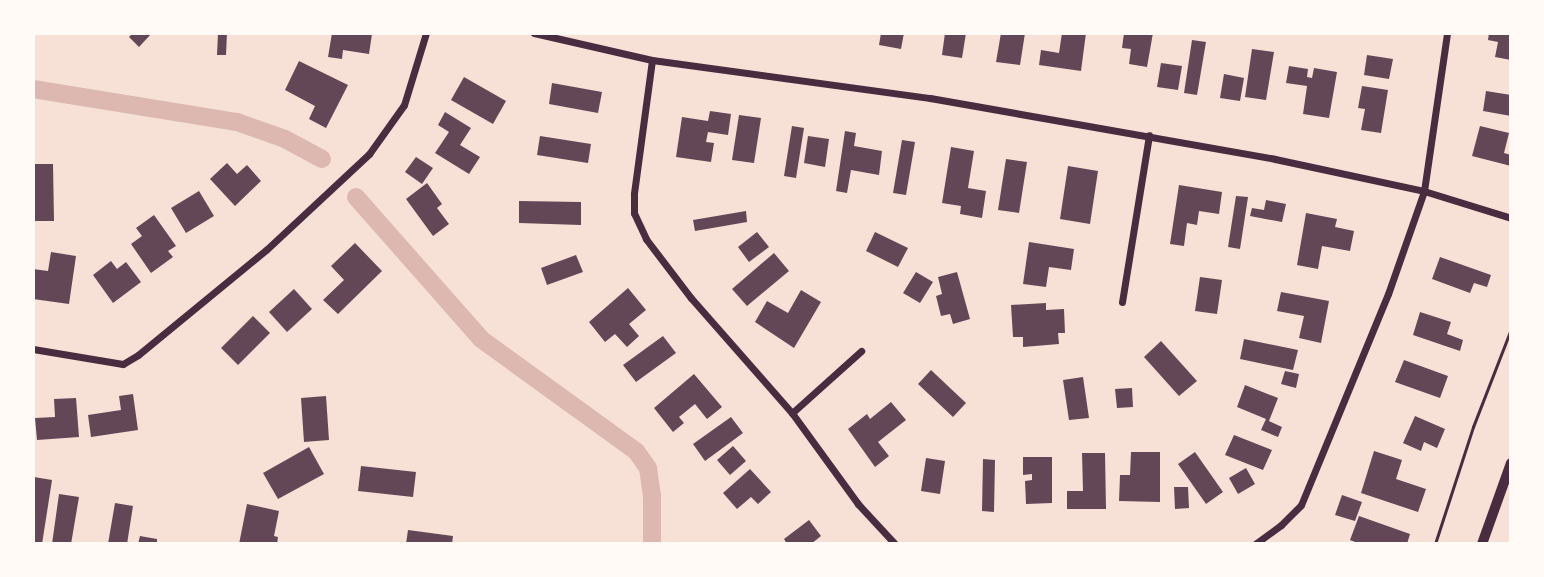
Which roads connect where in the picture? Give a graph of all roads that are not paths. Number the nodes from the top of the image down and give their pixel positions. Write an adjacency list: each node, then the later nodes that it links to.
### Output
1 (426, 33): 9 (street)
2 (534, 33): 4 (street)
3 (1447, 33): 6 (street)
4 (652, 60): 5 (street); 11 (street)
5 (1149, 135): 6 (street); 8 (street)
6 (1424, 191): 7 (street); 14 (street)
7 (1511, 218)
8 (1122, 302)
9 (33, 348)
10 (861, 351): 11 (street)
11 (792, 413): 13 (street)
12 (1511, 463): 15 (street)
13 (895, 544)
14 (1255, 544)
15 (1482, 544)

